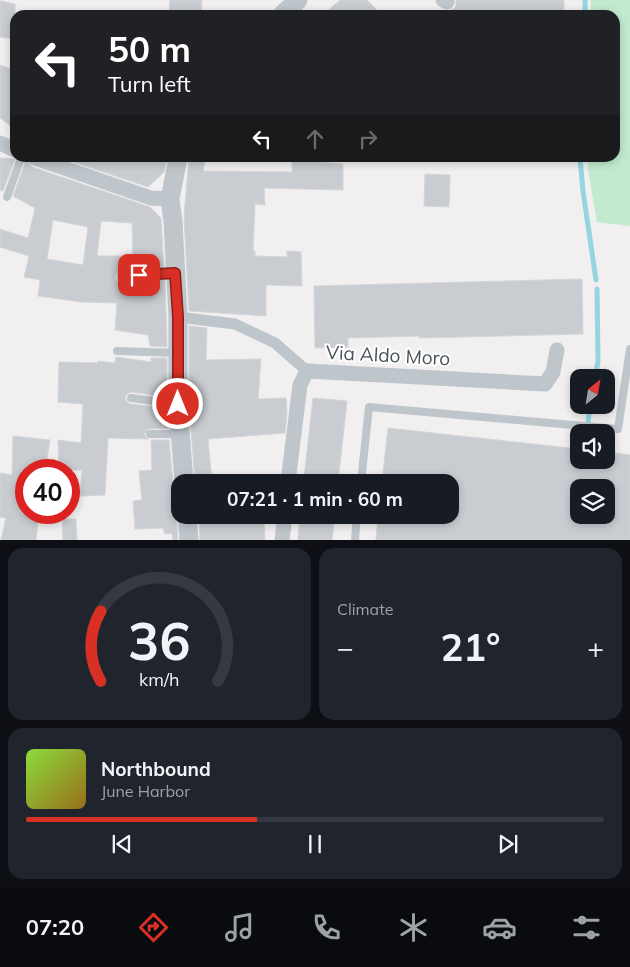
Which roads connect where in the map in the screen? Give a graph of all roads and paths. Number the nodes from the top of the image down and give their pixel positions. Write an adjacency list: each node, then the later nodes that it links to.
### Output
1 (298, 0): 2 (street)
2 (287, 10)
3 (20, 162): 6 (lane)
4 (47, 162): 7 (street)
5 (177, 162): 7 (street)
6 (7, 197)
7 (170, 199): 8 (street)
8 (175, 273): 9 (lane); 10 (street)
9 (122, 277)
10 (178, 317): 14 (street); 15 (street)
11 (630, 349): 22 (lane)
12 (557, 350): 15 (street, Via Aldo Moro)
13 (117, 351): 14 (lane)
14 (178, 353): 17 (street)
15 (307, 370): 21 (street, Via Aldo Moro)
16 (131, 398): 17 (lane)
17 (178, 404): 19 (street)
18 (150, 434): 19 (lane)
19 (177, 434): 20 (street)
20 (183, 474)
21 (289, 474)
22 (362, 474)
23 (188, 524): 26 (street)
24 (284, 524): 27 (street)
25 (356, 524): 28 (lane)
26 (189, 540)
27 (282, 540)
28 (355, 540)

